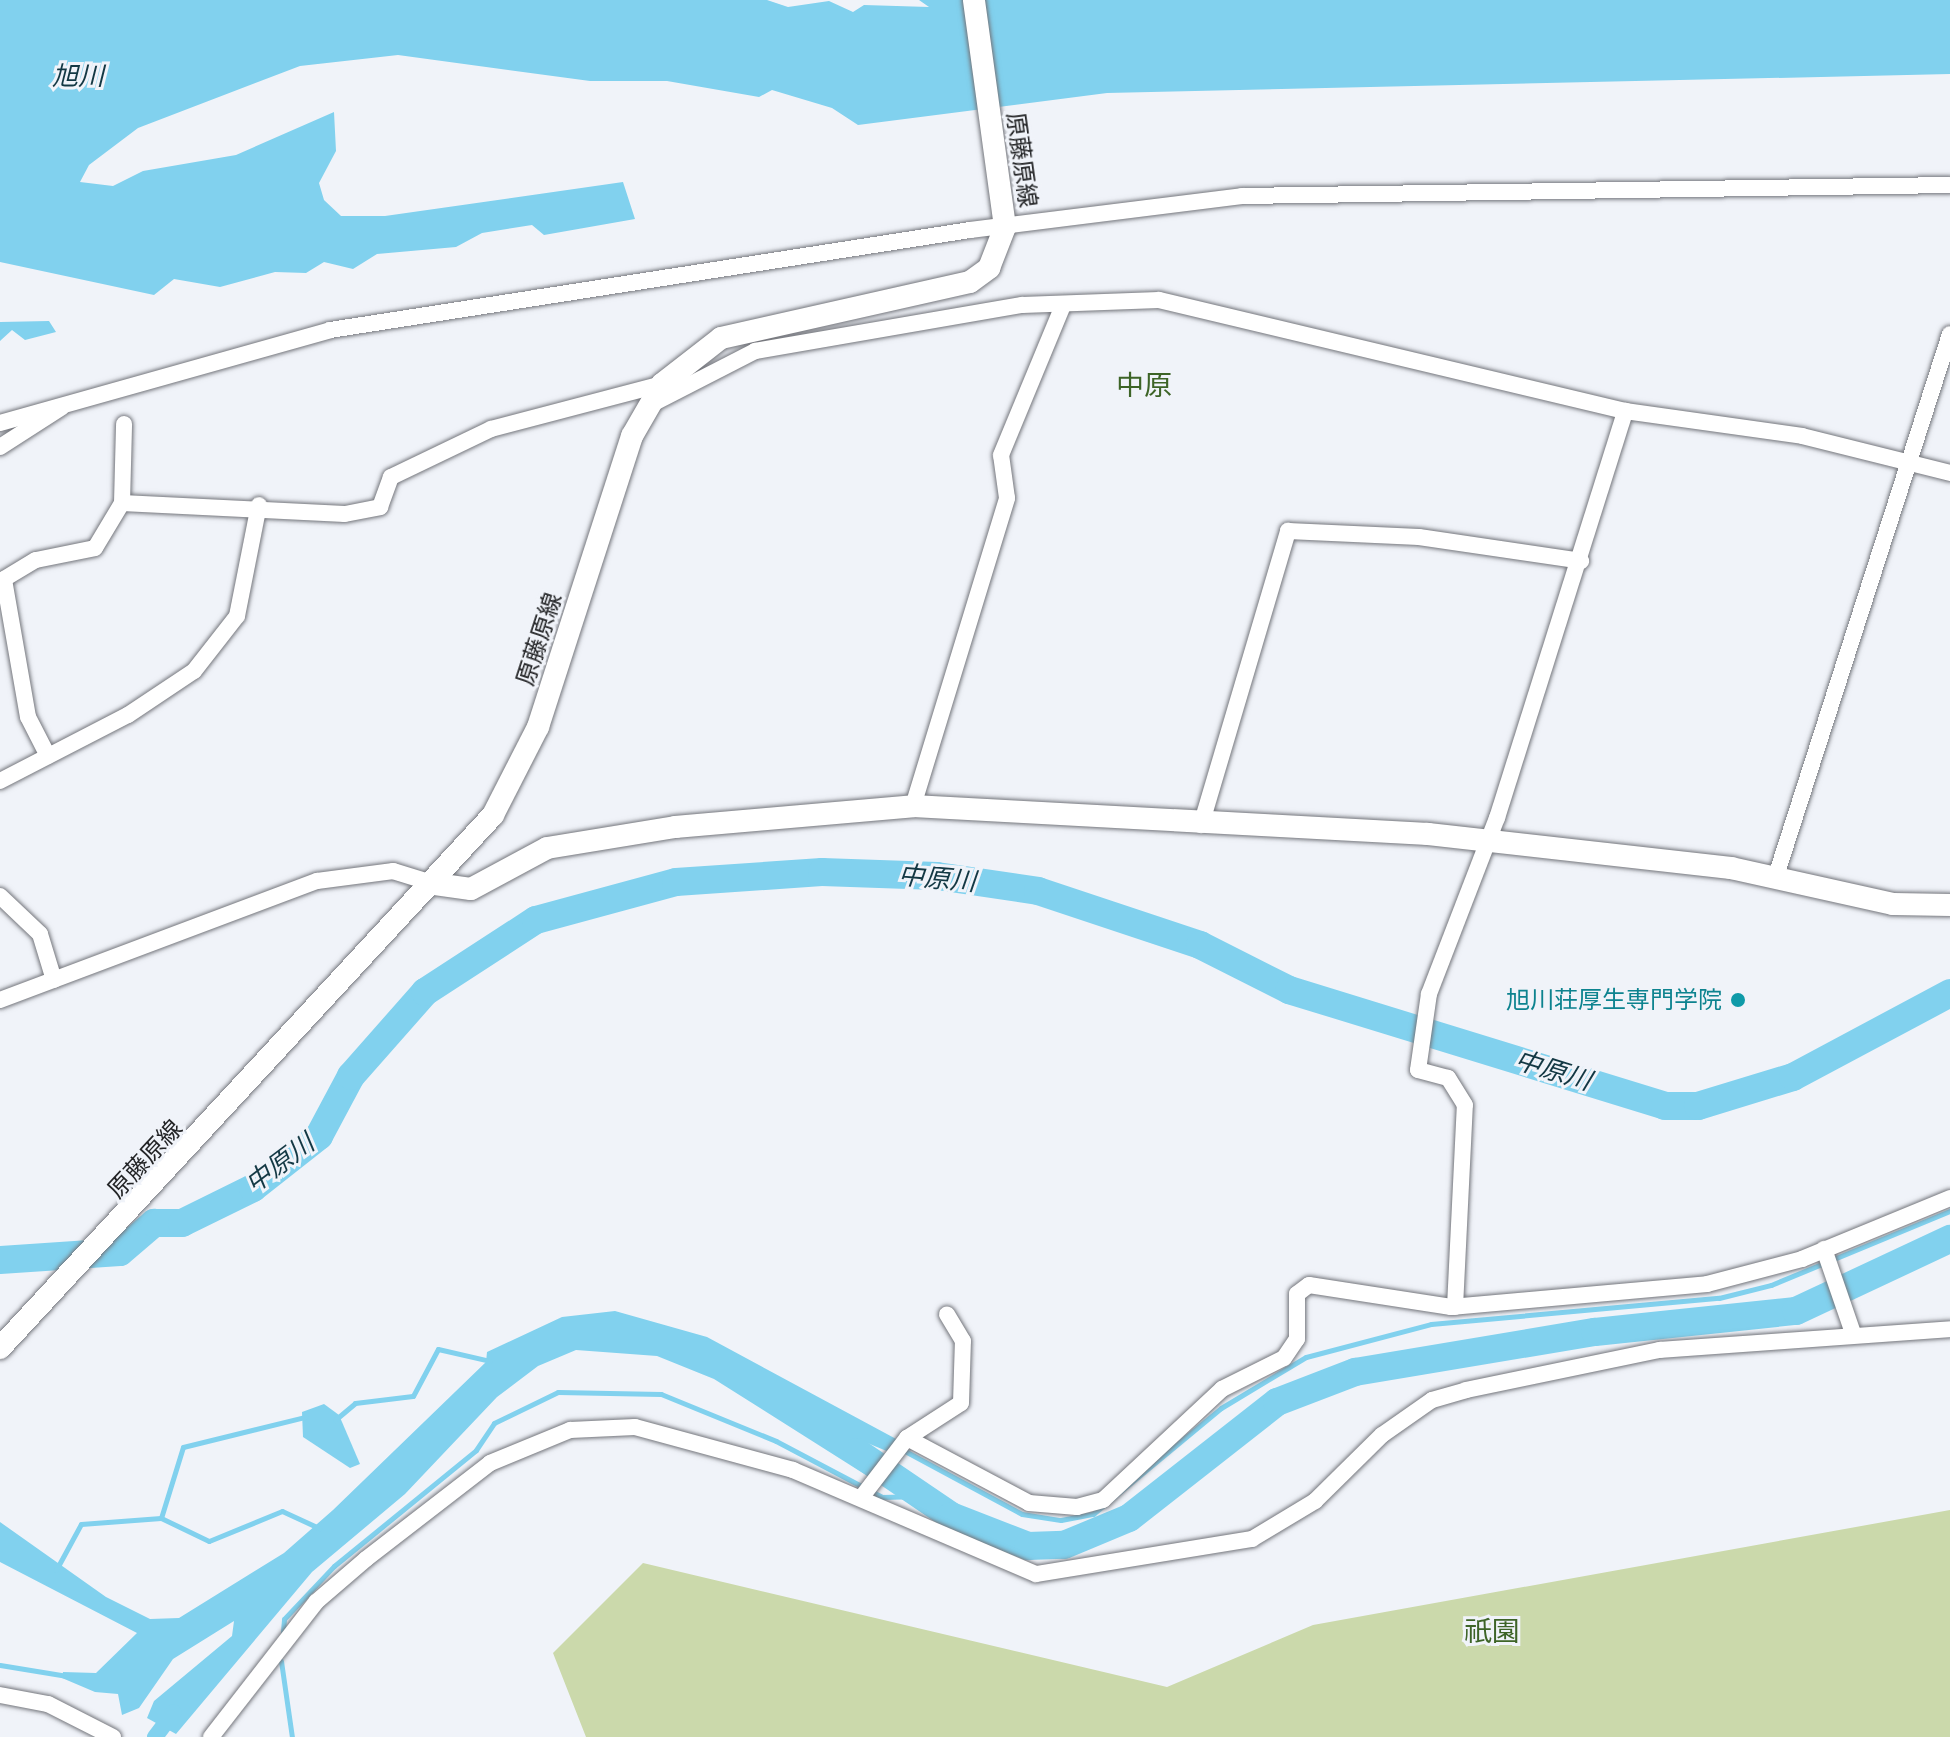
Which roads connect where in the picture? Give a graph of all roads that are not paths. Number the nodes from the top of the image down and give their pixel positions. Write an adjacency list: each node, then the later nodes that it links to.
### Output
1 (974, 0): 3 (main road, 原藤原線)
2 (1947, 188): 3 (street)
3 (1004, 220): 6 (main road, 原藤原線); 7 (street)
4 (1063, 305): 8 (street); 9 (street); 21 (street)
5 (1950, 334): 13 (street)
6 (662, 384): 8 (main road, 原藤原線); 16 (street)
7 (73, 399): 10 (street); 12 (street)
8 (644, 409): 25 (main road, 原藤原線)
9 (1625, 411): 13 (street); 17 (street)
10 (0, 423)
11 (124, 424): 15 (street)
12 (0, 447)
13 (1907, 464): 14 (street); 24 (street)
14 (1950, 473)
15 (122, 503): 16 (street); 18 (street)
16 (259, 505): 19 (street)
17 (1581, 561): 22 (street); 23 (street)
18 (2, 582): 19 (street)
19 (48, 756): 20 (street)
20 (0, 781)
21 (913, 806): 22 (main road); 25 (main road)
22 (1201, 825): 23 (main road)
23 (1488, 843): 24 (main road); 32 (street)
24 (1776, 876): 27 (main road)
25 (435, 884): 28 (street); 36 (main road, 原藤原線)
26 (0, 896): 28 (street)
27 (1950, 905)
28 (54, 980): 29 (street)
29 (0, 1000)
30 (1950, 1198): 31 (street)
31 (1825, 1252): 32 (street); 35 (street)
32 (1455, 1307): 37 (street)
33 (947, 1314): 37 (street)
34 (1950, 1329): 35 (street)
35 (1852, 1330): 38 (street)
36 (0, 1348)
37 (905, 1442): 38 (street)
38 (863, 1494): 41 (street)
39 (0, 1695): 40 (street)
40 (113, 1737)
41 (211, 1737)

